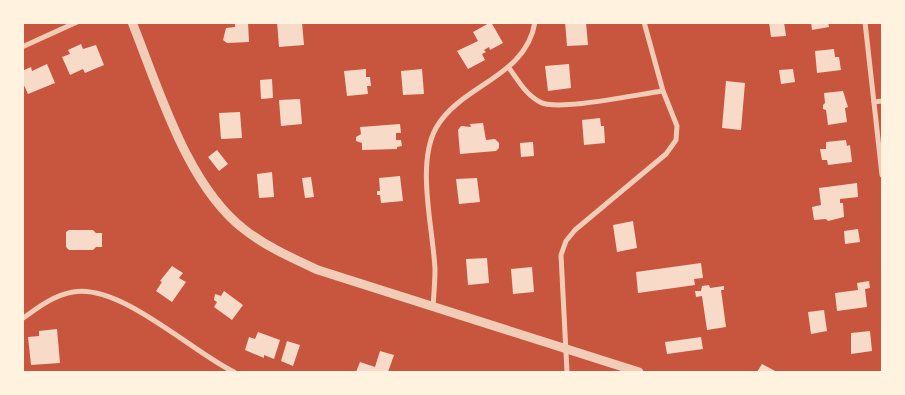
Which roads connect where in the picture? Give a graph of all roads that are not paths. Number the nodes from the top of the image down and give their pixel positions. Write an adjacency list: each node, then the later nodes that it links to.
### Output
1 (77, 22): 6 (street)
2 (132, 22): 12 (street)
3 (535, 22): 7 (street)
4 (644, 22): 8 (street)
5 (865, 22): 10 (street)
6 (22, 47)
7 (509, 68): 8 (street); 12 (street)
8 (663, 91): 14 (street)
9 (882, 101): 10 (street)
10 (874, 102): 11 (street)
11 (882, 175)
12 (433, 307): 14 (street)
13 (22, 319): 15 (street)
14 (566, 351): 16 (street); 17 (street)
15 (234, 372)
16 (567, 372)
17 (639, 372)

